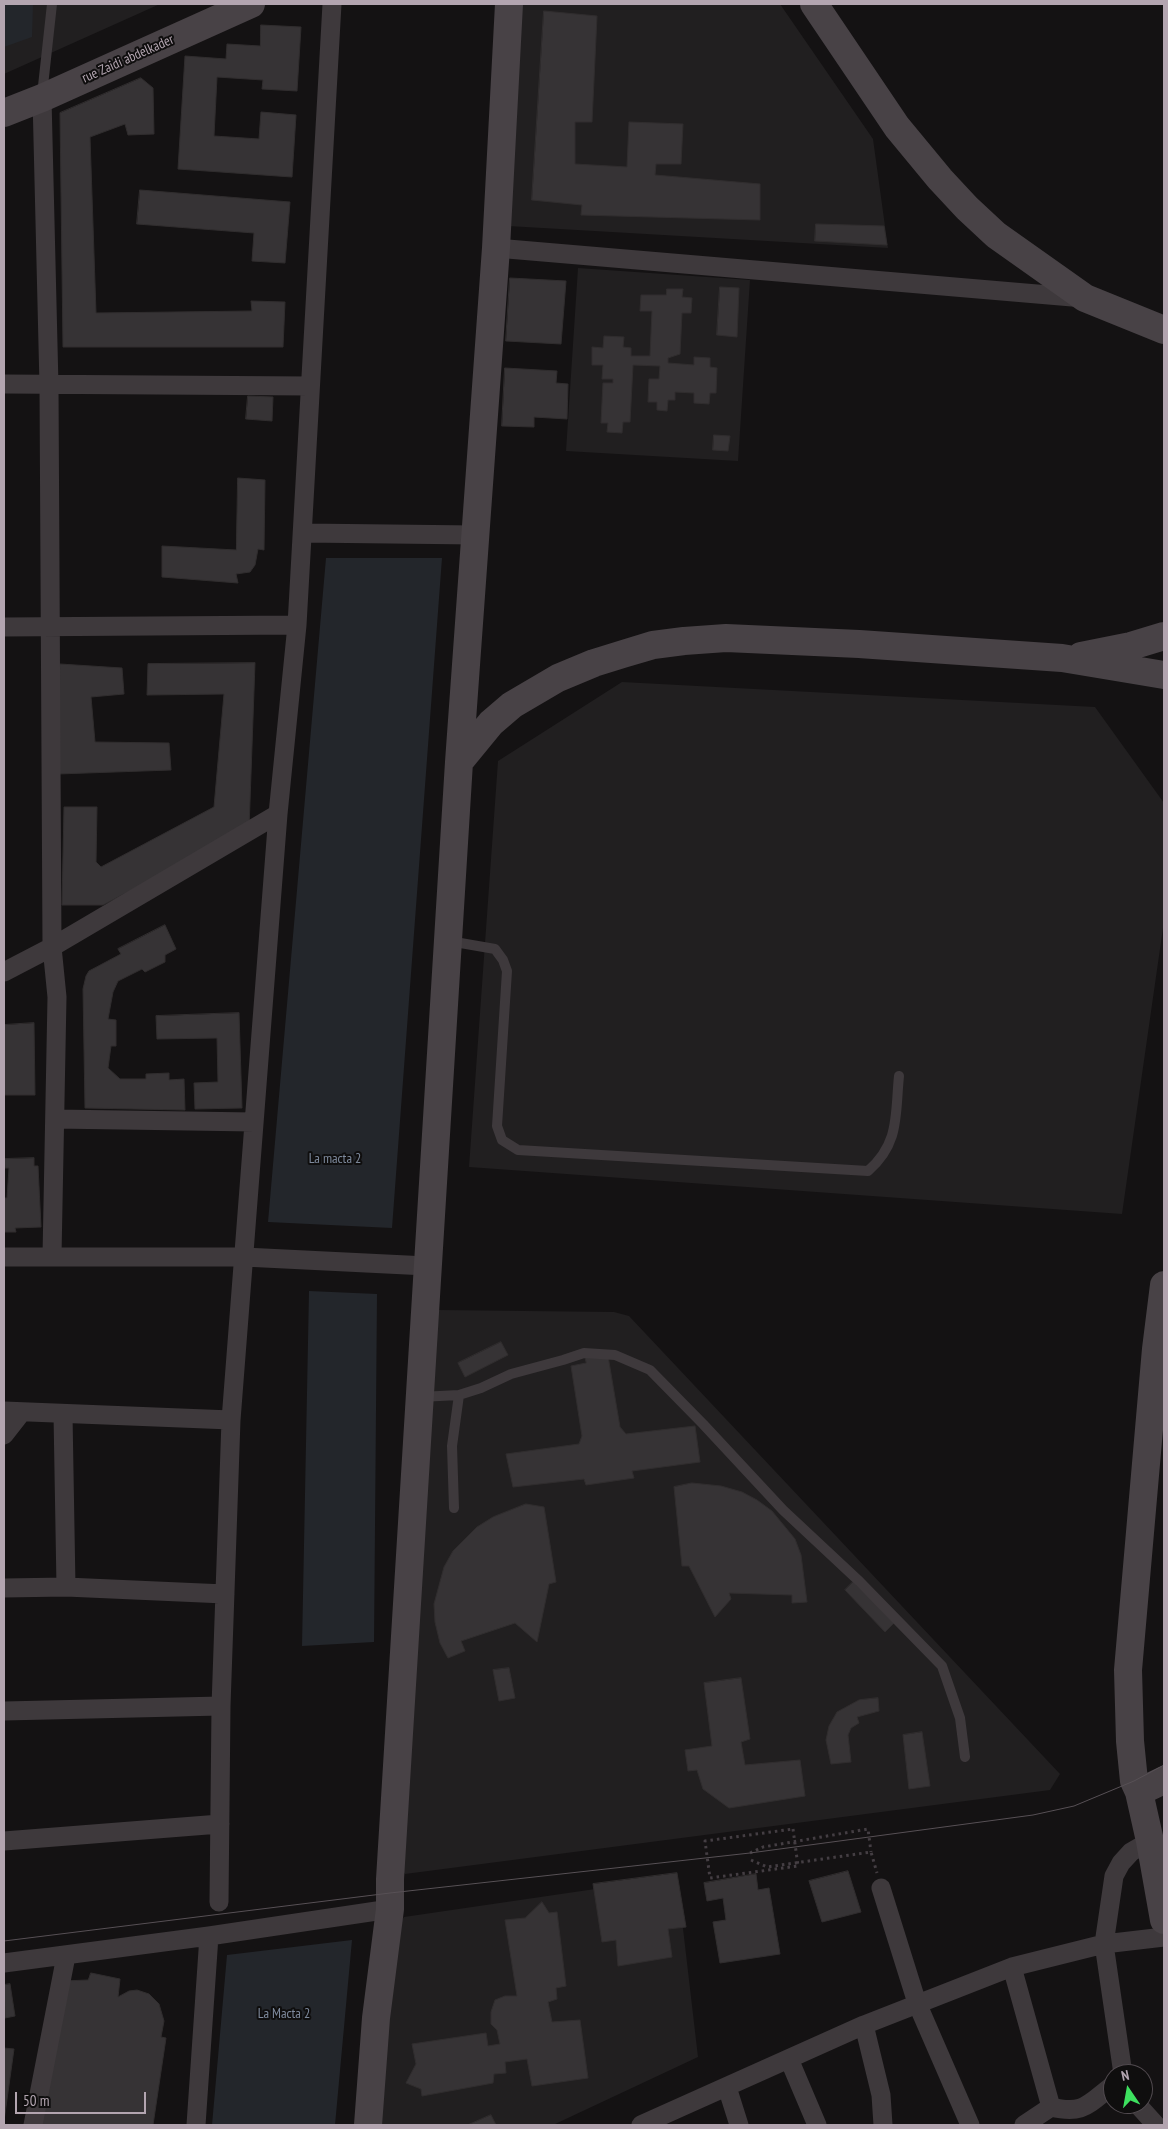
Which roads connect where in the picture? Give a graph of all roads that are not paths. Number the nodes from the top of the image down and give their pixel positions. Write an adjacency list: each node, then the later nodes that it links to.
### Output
1 (52, 4): 6 (lane)
2 (251, 4): 6 (main road, rue Zaidi abdelkader)
3 (332, 4): 13 (street)
4 (510, 4): 8 (main road)
5 (814, 4): 9 (main road)
6 (42, 98): 7 (main road, rue Zaidi abdelkader); 12 (street)
7 (4, 113)
8 (496, 248): 9 (street); 15 (main road)
9 (1085, 298): 10 (main road)
10 (1164, 330)
11 (4, 384): 12 (street)
12 (49, 386): 13 (street); 18 (street)
13 (310, 386): 14 (street)
14 (304, 533): 15 (street); 16 (street)
15 (476, 535): 22 (main road)
16 (298, 625): 18 (street); 23 (street)
17 (4, 627): 18 (street)
18 (52, 628): 25 (street)
19 (1164, 636): 20 (main road)
20 (1062, 658): 21 (main road); 22 (main road)
21 (1164, 675)
22 (459, 762): 24 (main road)
23 (278, 814): 25 (street); 29 (street)
24 (448, 941): 27 (lane); 33 (main road)
25 (52, 947): 26 (street); 28 (street)
26 (4, 972)
27 (899, 1076)
28 (55, 1119): 29 (street); 30 (street)
29 (254, 1122): 32 (street)
30 (52, 1256): 31 (street); 32 (street)
31 (4, 1257)
32 (244, 1257): 33 (street); 39 (street)
33 (428, 1266): 36 (main road)
34 (1164, 1286): 49 (main road)
35 (459, 1395): 36 (lane); 41 (lane); 47 (lane)
36 (419, 1397): 55 (main road)
37 (13, 1412): 38 (street); 40 (street)
38 (63, 1414): 39 (street); 42 (street)
39 (231, 1420): 44 (street)
40 (4, 1435)
41 (454, 1508)
42 (66, 1587): 43 (street); 44 (street)
43 (4, 1588)
44 (225, 1594): 45 (street)
45 (221, 1706): 46 (street); 50 (street)
46 (4, 1711)
47 (965, 1757)
48 (1164, 1780): 49 (main road)
49 (1139, 1792): 52 (main road)
50 (220, 1824): 51 (street); 54 (street)
51 (4, 1841)
52 (1150, 1841): 56 (main road); 59 (street)
53 (881, 1888): 63 (street)
54 (219, 1902)
55 (390, 1909): 57 (street); 73 (main road)
56 (1164, 1920)
57 (209, 1936): 60 (street); 72 (street)
58 (1164, 1937): 59 (street)
59 (1104, 1944): 62 (street); 66 (street)
60 (66, 1956): 61 (street); 71 (street)
61 (4, 1963)
62 (1012, 1967): 63 (street); 69 (street)
63 (917, 2003): 64 (street); 78 (street)
64 (864, 2025): 65 (street); 77 (street)
65 (789, 2058): 67 (street); 76 (street)
66 (1122, 2064)
67 (727, 2087): 74 (street); 75 (street)
68 (1103, 2093): 69 (street)
69 (1051, 2107): 79 (street)
70 (1147, 2114): 80 (street)
71 (33, 2125)
72 (196, 2125)
73 (368, 2125)
74 (643, 2125)
75 (739, 2125)
76 (817, 2125)
77 (883, 2125)
78 (970, 2125)
79 (1024, 2125)
80 (1156, 2125)

